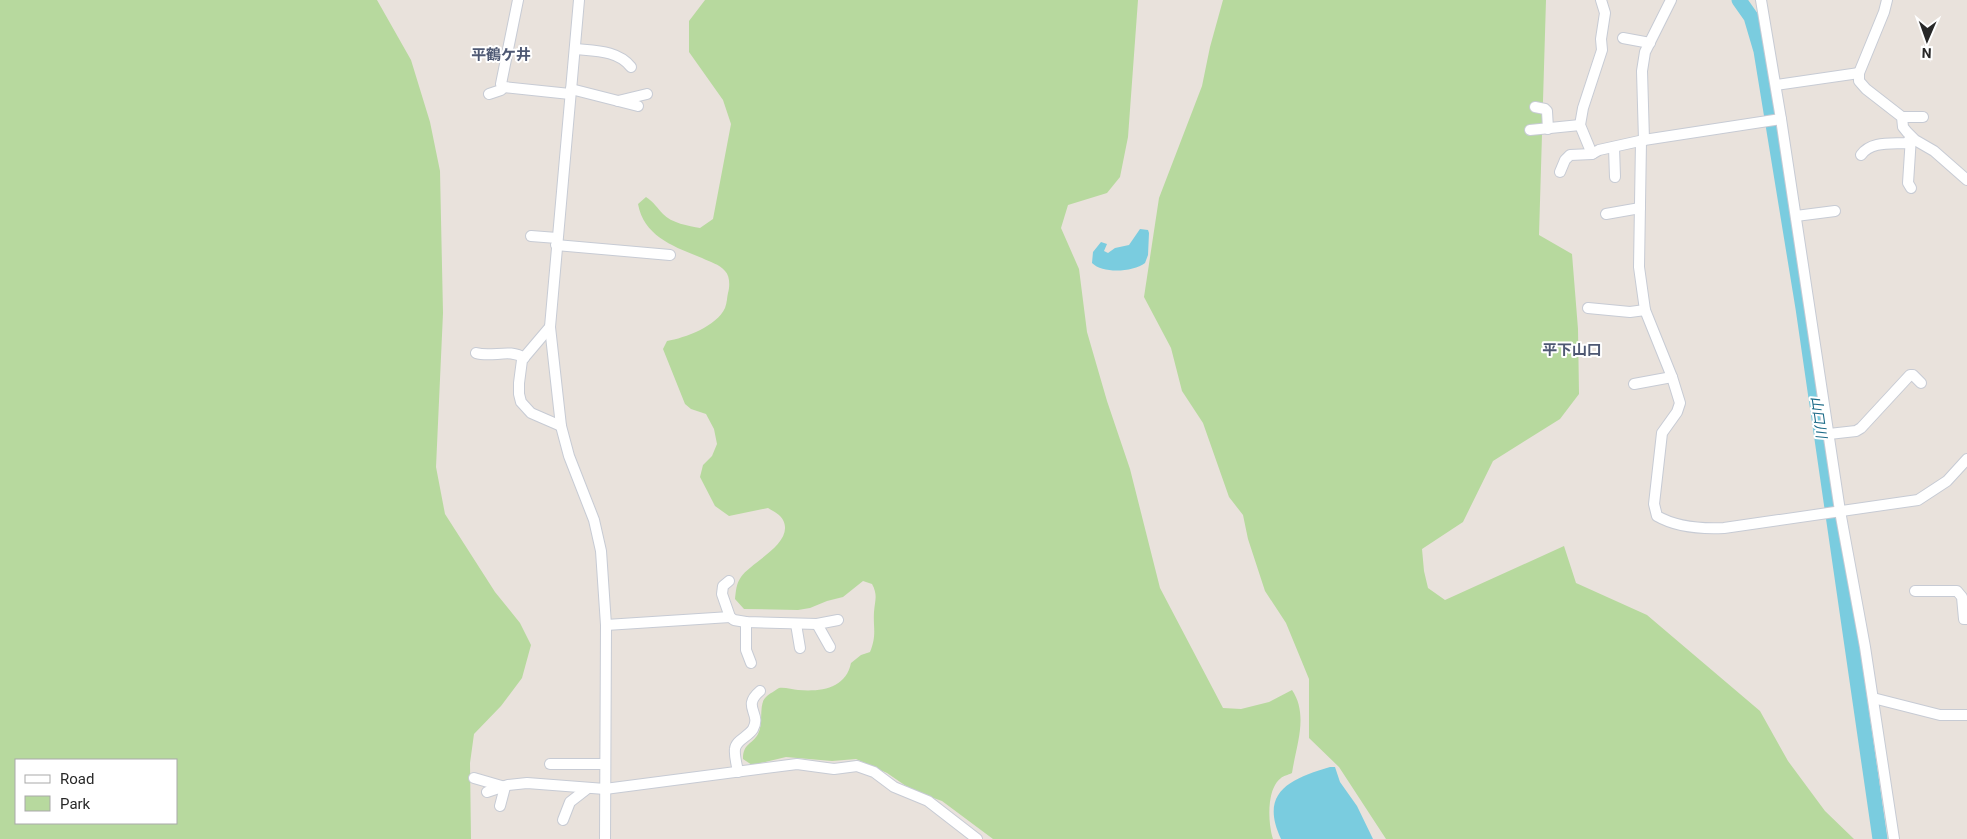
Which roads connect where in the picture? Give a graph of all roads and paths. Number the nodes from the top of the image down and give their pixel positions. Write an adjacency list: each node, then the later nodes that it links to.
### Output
1 (518, 0): 13 (street)
2 (579, 0): 9 (street)
3 (1601, 0): 23 (street)
4 (1671, 0): 8 (street)
5 (1761, 0): 12 (street)
6 (1887, 0): 11 (street)
7 (1623, 38): 8 (street)
8 (1650, 43): 27 (street)
9 (575, 49): 10 (street); 14 (street)
10 (631, 67)
11 (1860, 73): 12 (street); 20 (street)
12 (1776, 85): 22 (street)
13 (504, 87): 14 (street); 15 (street)
14 (571, 92): 17 (street); 40 (street)
15 (489, 94)
16 (647, 94): 17 (street)
17 (617, 102): 18 (street)
18 (638, 106)
19 (1535, 107): 24 (street)
20 (1902, 117): 21 (street); 26 (street)
21 (1924, 117)
22 (1780, 120): 27 (street); 38 (street)
23 (1580, 125): 24 (street); 29 (street)
24 (1548, 129): 25 (street)
25 (1530, 130)
26 (1911, 136): 30 (street); 33 (street); 34 (street)
27 (1643, 141): 28 (street); 35 (street)
28 (1614, 147): 29 (street); 32 (street)
29 (1592, 154): 31 (street)
30 (1861, 154)
31 (1560, 172)
32 (1614, 177)
33 (1967, 180)
34 (1911, 188)
35 (1640, 208): 37 (street); 43 (street)
36 (1835, 211): 38 (street)
37 (1606, 214)
38 (1796, 216): 51 (street)
39 (531, 236): 40 (street)
40 (557, 241): 41 (street); 44 (street)
41 (670, 255)
42 (1588, 308): 43 (street)
43 (1645, 310): 47 (street)
44 (550, 327): 46 (street); 50 (street)
45 (476, 353): 46 (street)
46 (524, 358): 50 (street)
47 (1672, 377): 49 (street); 53 (street)
48 (1921, 383): 51 (street)
49 (1634, 384)
50 (561, 426): 62 (street)
51 (1829, 434): 53 (street)
52 (1967, 459): 53 (street)
53 (1835, 512): 67 (street)
54 (729, 581): 56 (street)
55 (1916, 591): 57 (street)
56 (730, 616): 59 (street); 62 (street)
57 (1967, 619)
58 (838, 620): 61 (street)
59 (746, 622): 60 (street); 65 (street)
60 (796, 624): 61 (street); 64 (street)
61 (817, 624): 63 (street)
62 (606, 626): 70 (street)
63 (830, 647)
64 (800, 648)
65 (751, 663)
66 (760, 691): 71 (street)
67 (1873, 698): 68 (street); 81 (street)
68 (1967, 715)
69 (550, 764): 70 (street)
70 (605, 764): 75 (street)
71 (738, 772): 75 (street); 80 (street)
72 (474, 778): 73 (street)
73 (505, 786): 74 (street); 76 (street); 77 (street)
74 (588, 788): 75 (street); 78 (street)
75 (605, 789): 79 (street)
76 (487, 792)
77 (500, 806)
78 (563, 820)
79 (605, 839)
80 (977, 839)
81 (1894, 839)

